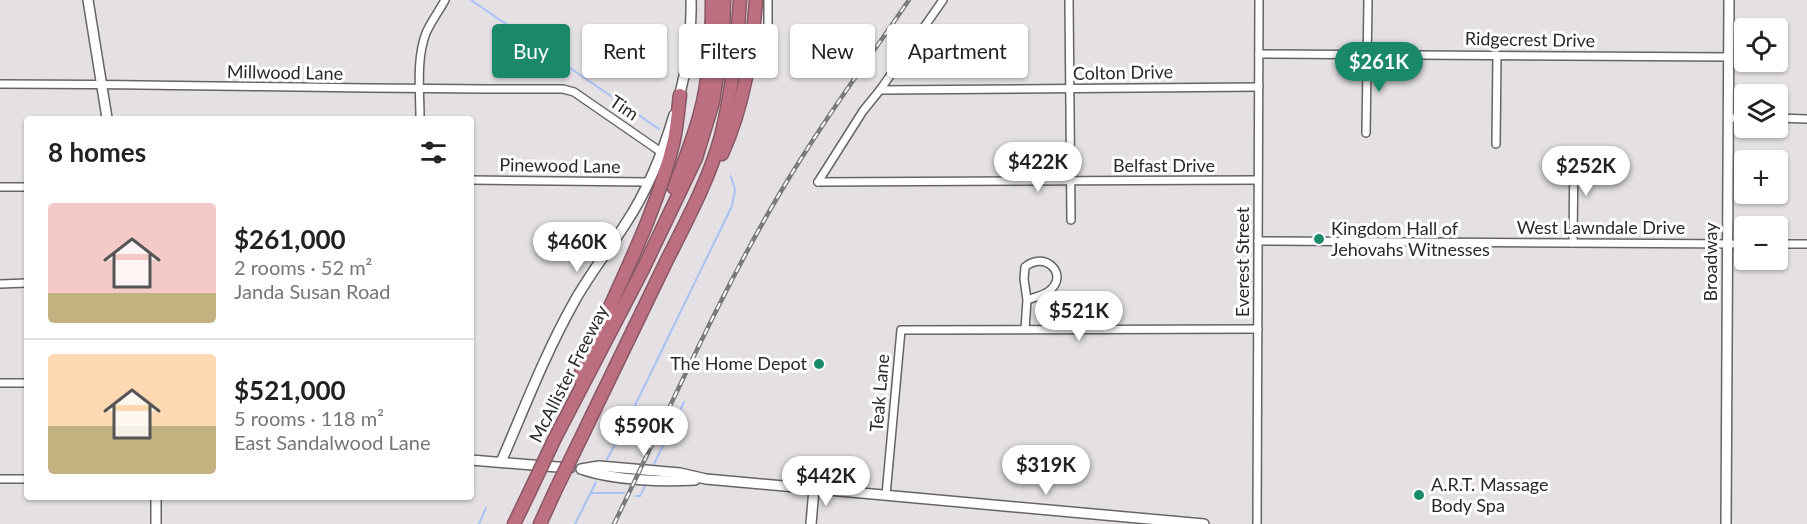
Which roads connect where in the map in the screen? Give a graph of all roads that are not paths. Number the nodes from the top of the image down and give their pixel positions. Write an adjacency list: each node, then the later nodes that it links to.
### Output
1 (88, 0): 20 (main road)
2 (445, 0): 22 (street)
3 (691, 0): 26 (main road)
4 (712, 0): 51 (highway)
5 (724, 0): 51 (highway, McAllister Freeway)
6 (740, 0): 43 (highway, McAllister Freeway)
7 (756, 0): 43 (highway)
8 (768, 0): 14 (street)
9 (943, 0): 25 (street)
10 (1069, 0): 23 (street)
11 (1259, 0): 15 (street, Everest Street)
12 (1368, 0): 16 (street)
13 (1730, 0): 18 (main road, Broadway)
14 (768, 24)
15 (1259, 54): 16 (street, Ridgecrest Drive); 21 (street, Everest Street)
16 (1367, 54): 17 (street, Ridgecrest Drive); 33 (street)
17 (1497, 55): 18 (street, Ridgecrest Drive); 34 (street)
18 (1729, 57): 29 (main road, Broadway)
19 (0, 84): 20 (street, Millwood Lane)
20 (102, 84): 22 (street, Millwood Lane); 27 (main road)
21 (1259, 87): 23 (street, Colton Drive); 38 (street, Everest Street)
22 (420, 89): 24 (street, Millwood Lane); 28 (street)
23 (1070, 89): 25 (street, Colton Drive); 39 (street)
24 (569, 90): 36 (street, Tim)
25 (880, 90): 39 (street, Belfast Drive)
26 (680, 95): 36 (main road); 59 (highway)
27 (108, 116)
28 (420, 116)
29 (1729, 118): 30 (street); 47 (main road, Broadway)
30 (1734, 118)
31 (1788, 118): 32 (street)
32 (1807, 119)
33 (1366, 133)
34 (1496, 144)
35 (1574, 151): 46 (street)
36 (661, 152): 40 (main road)
37 (474, 180): 40 (street, Pinewood Lane)
38 (1258, 180): 39 (street, Belfast Drive); 45 (street, Everest Street)
39 (1071, 181): 44 (street)
40 (648, 182): 61 (main road)
41 (0, 187): 42 (street)
42 (24, 187)
43 (695, 202): 69 (highway, McAllister Freeway, bridge)
44 (1071, 220)
45 (1258, 241): 46 (street, West Lawndale Drive); 56 (street, Everest Street)
46 (1573, 243): 47 (street, West Lawndale Drive)
47 (1728, 244): 48 (street, West Lawndale Drive); 73 (main road, Broadway)
48 (1734, 244)
49 (1788, 244): 50 (street)
50 (1807, 244)
51 (643, 269): 59 (highway, McAllister Freeway)
52 (24, 283): 53 (street)
53 (0, 284)
54 (1027, 300): 54 (street); 55 (street)
55 (1025, 329): 56 (street); 65 (street, Teak Lane)
56 (1258, 329): 72 (street, Everest Street)
57 (0, 383): 58 (street)
58 (24, 383)
59 (555, 438): 68 (highway, McAllister Freeway, bridge)
60 (474, 460): 61 (main road)
61 (501, 462): 64 (main road)
62 (0, 479): 63 (street)
63 (24, 479)
64 (814, 489): 65 (main road); 70 (main road)
65 (886, 495): 71 (main road)
66 (156, 500): 67 (main road)
67 (156, 524)
68 (514, 524)
69 (540, 524)
70 (811, 524)
71 (1204, 524)
72 (1257, 524)
73 (1726, 524)

